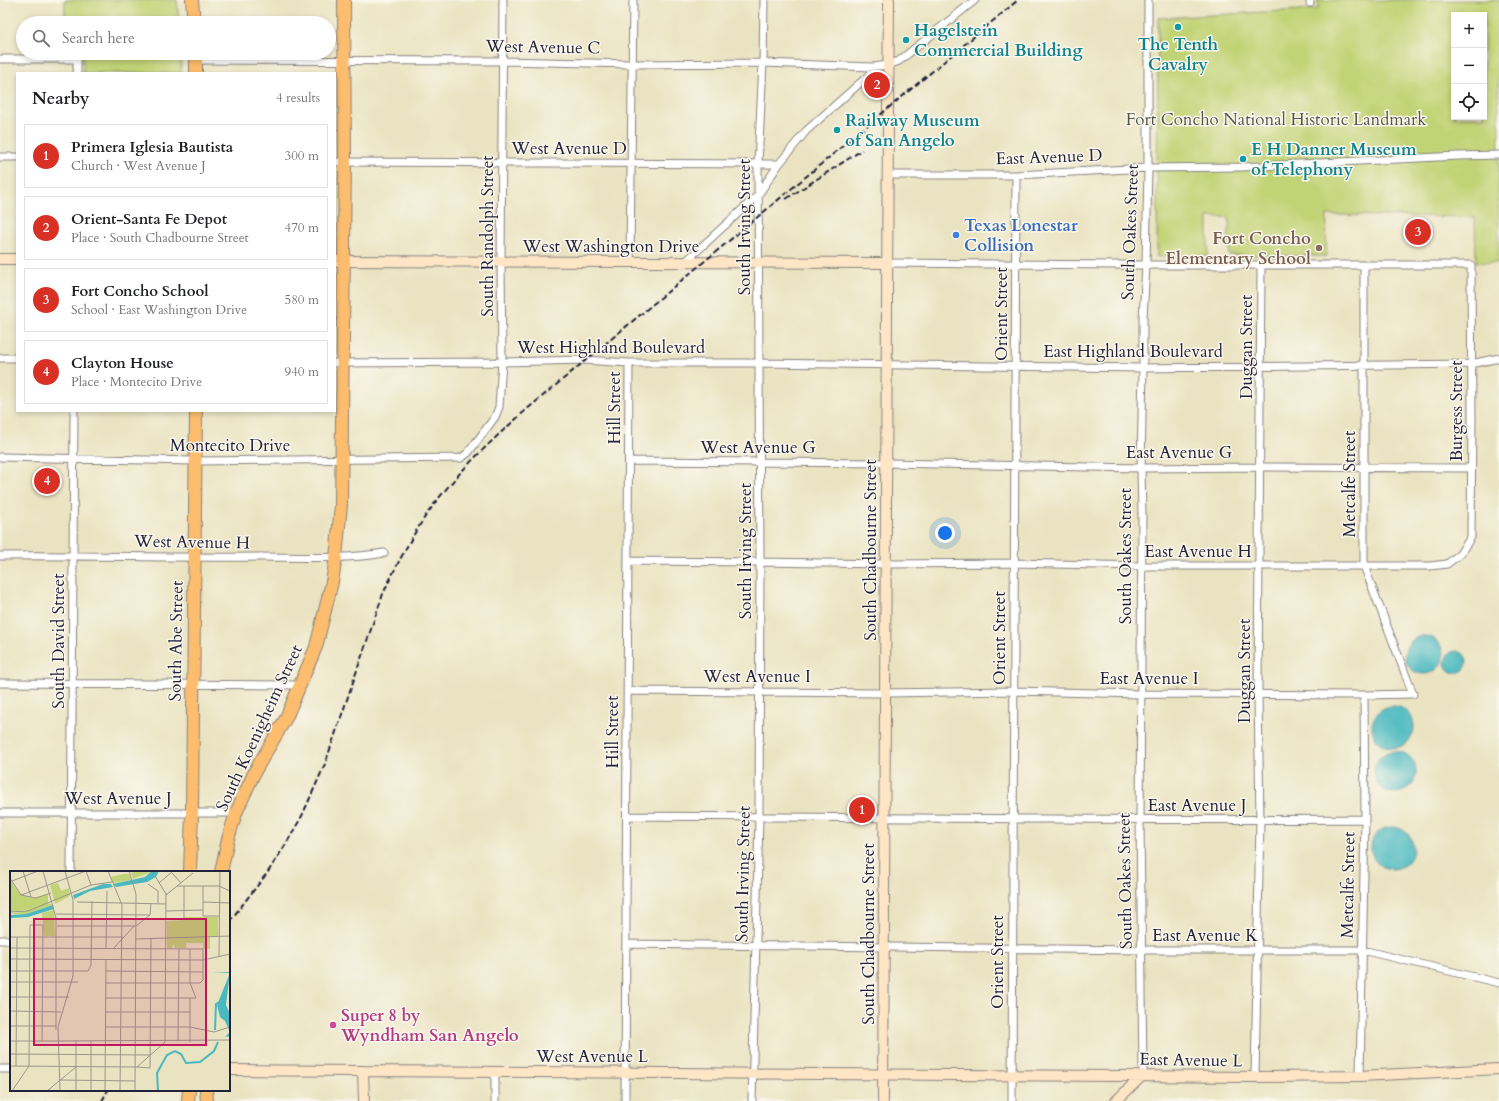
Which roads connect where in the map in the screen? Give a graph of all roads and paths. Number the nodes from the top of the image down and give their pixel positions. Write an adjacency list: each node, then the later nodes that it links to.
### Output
1 (192, 0): 9 (main road)
2 (344, 0): 15 (main road, South Koenigheim Street)
3 (503, 0): 16 (street, South Randolph Street)
4 (633, 0): 18 (street)
5 (764, 0): 17 (street, South Irving Street)
6 (889, 0): 19 (main road, South Chadbourne Street)
7 (975, 0): 19 (street)
8 (1148, 0): 31 (street, South Oakes Street)
9 (193, 16)
10 (0, 59): 11 (street)
11 (16, 59)
12 (77, 60): 21 (street)
13 (196, 60): 22 (main road)
14 (336, 60): 15 (street, West Avenue C)
15 (344, 60): 16 (street, West Avenue C); 26 (main road, South Koenigheim Street)
16 (502, 61): 18 (street, West Avenue C); 27 (street, South Randolph Street)
17 (763, 63): 18 (street, West Avenue C); 20 (street, West Avenue C); 29 (street, South Irving Street)
18 (632, 64): 28 (street)
19 (888, 65): 20 (street, West Avenue C); 33 (main road, South Chadbourne Street)
20 (873, 66): 30 (street)
21 (77, 72)
22 (196, 72)
23 (1499, 155): 31 (street, East Avenue D)
24 (0, 157): 25 (street)
25 (16, 157)
26 (340, 162): 27 (street, West Avenue D); 37 (main road, South Koenigheim Street)
27 (502, 163): 28 (street, West Avenue D); 38 (street, South Randolph Street)
28 (632, 163): 29 (street, West Avenue D); 39 (street)
29 (758, 164): 30 (street, West Avenue D); 34 (street, South Irving Street)
30 (779, 164): 34 (street)
31 (1148, 168): 32 (street, East Avenue D); 45 (street, South Oakes Street)
32 (1016, 174): 33 (street, East Avenue D); 43 (street, Orient Street)
33 (888, 175): 42 (main road, South Chadbourne Street)
34 (758, 195): 40 (street); 41 (street, South Irving Street)
35 (0, 259): 36 (main road)
36 (16, 259)
37 (339, 261): 38 (main road, West Washington Drive); 53 (main road, South Koenigheim Street)
38 (501, 261): 39 (main road, West Washington Drive); 50 (street, South Randolph Street)
39 (630, 262): 40 (main road, West Washington Drive)
40 (685, 262): 41 (main road, West Washington Drive)
41 (759, 262): 42 (main road, West Washington Drive); 52 (street, South Irving Street)
42 (888, 263): 43 (street); 55 (main road, South Chadbourne Street)
43 (1016, 264): 45 (street); 57 (street, Orient Street)
44 (1364, 264): 46 (street); 54 (street, Burgess Street); 58 (street, Metcalfe Street)
45 (1146, 265): 46 (street); 59 (street, South Oakes Street)
46 (1261, 265): 56 (street, Duggan Street)
47 (0, 358): 48 (street)
48 (16, 358)
49 (1499, 358): 54 (street, East Highland Boulevard)
50 (502, 362): 51 (street, West Highland Boulevard); 53 (street, West Highland Boulevard); 64 (street, South Randolph Street)
51 (630, 362): 52 (street, West Highland Boulevard); 67 (street, Hill Street)
52 (759, 362): 55 (street, West Highland Boulevard); 68 (street, South Irving Street)
53 (339, 363): 65 (main road, South Koenigheim Street)
54 (1471, 364): 58 (street, East Highland Boulevard); 74 (street, Burgess Street)
55 (887, 365): 57 (street, East Highland Boulevard); 69 (main road, South Chadbourne Street)
56 (1261, 365): 58 (street, East Highland Boulevard); 59 (street, East Highland Boulevard); 71 (street, Duggan Street)
57 (1015, 366): 59 (street, East Highland Boulevard); 70 (street, Orient Street)
58 (1364, 366): 72 (street, Metcalfe Street)
59 (1143, 368): 73 (street, South Oakes Street)
60 (74, 412): 63 (street, South David Street)
61 (196, 412): 66 (main road, South Abe Street)
62 (0, 457): 63 (street, Montecito Drive)
63 (74, 458): 66 (street, Montecito Drive); 77 (street, South David Street)
64 (461, 458): 65 (street, Montecito Drive)
65 (341, 459): 66 (street, Montecito Drive); 79 (main road, South Koenigheim Street)
66 (195, 461): 80 (main road, South Abe Street)
67 (629, 461): 68 (street, West Avenue G); 81 (street, Hill Street)
68 (759, 462): 69 (street, West Avenue G); 82 (street, South Irving Street)
69 (887, 463): 70 (street, East Avenue G); 84 (main road, South Chadbourne Street)
70 (1015, 465): 73 (street, East Avenue G); 83 (street, Orient Street)
71 (1260, 467): 72 (street, East Avenue G); 73 (street, East Avenue G); 86 (street, Duggan Street)
72 (1364, 467): 74 (street, East Avenue G); 87 (street, Metcalfe Street)
73 (1141, 468): 85 (street, South Oakes Street)
74 (1471, 468): 76 (street, Burgess Street)
75 (384, 553): 79 (street, West Avenue H)
76 (1460, 554): 87 (street, East Avenue H)
77 (73, 555): 78 (street, West Avenue H); 80 (street, West Avenue H); 89 (street, South David Street)
78 (0, 556)
79 (336, 557): 80 (street, West Avenue H); 91 (main road, South Koenigheim Street)
80 (194, 558): 90 (main road, South Abe Street)
81 (628, 561): 82 (street); 92 (street, Hill Street)
82 (760, 562): 84 (street); 93 (street, South Irving Street)
83 (1014, 563): 84 (street, East Avenue H); 85 (street, East Avenue H); 94 (street, Orient Street)
84 (886, 564): 95 (main road, South Chadbourne Street)
85 (1141, 566): 86 (street, East Avenue H); 96 (street, South Oakes Street)
86 (1259, 566): 87 (street, East Avenue H); 97 (street, Duggan Street)
87 (1364, 566): 98 (street, Metcalfe Street)
88 (0, 683): 89 (street)
89 (72, 684): 90 (street); 101 (street, South David Street)
90 (193, 685): 91 (street); 102 (main road, South Abe Street)
91 (300, 685): 103 (main road, South Koenigheim Street)
92 (628, 691): 93 (street, West Avenue I); 104 (street, Hill Street)
93 (759, 691): 95 (street, West Avenue I); 105 (street, South Irving Street)
94 (1014, 691): 95 (street, East Avenue I); 96 (street, East Avenue I); 107 (street, Orient Street)
95 (885, 693): 106 (main road, South Chadbourne Street)
96 (1141, 694): 97 (street, East Avenue I); 110 (street, South Oakes Street)
97 (1258, 694): 99 (street, East Avenue I); 109 (street, Duggan Street)
98 (1413, 694): 99 (street, East Avenue I)
99 (1364, 695): 108 (street, Metcalfe Street)
100 (0, 813): 101 (street, West Avenue J)
101 (72, 813): 102 (street, West Avenue J); 111 (street, South David Street)
102 (192, 813): 103 (street, West Avenue J); 112 (main road, South Abe Street)
103 (236, 813): 113 (main road, South Koenigheim Street)
104 (627, 816): 105 (street); 114 (street, Hill Street)
105 (759, 817): 106 (street); 115 (street, South Irving Street)
106 (885, 817): 107 (street, East Avenue J); 116 (main road, South Chadbourne Street)
107 (1013, 819): 110 (street, East Avenue J); 117 (street, Orient Street)
108 (1365, 819): 109 (street, East Avenue J); 120 (street, Metcalfe Street)
109 (1260, 820): 110 (street, East Avenue J); 119 (street, Duggan Street)
110 (1140, 821): 118 (street, South Oakes Street)
111 (71, 871)
112 (190, 871)
113 (221, 871)
114 (626, 944): 115 (street, East Avenue K); 126 (street, Hill Street)
115 (756, 945): 116 (street, East Avenue K); 127 (street, South Irving Street)
116 (884, 948): 117 (street, East Avenue K); 128 (main road, South Chadbourne Street)
117 (1012, 948): 118 (street, East Avenue K); 129 (street, Orient Street)
118 (1142, 950): 119 (street, East Avenue K); 130 (street, South Oakes Street)
119 (1256, 950): 120 (street, East Avenue K); 132 (street, Duggan Street)
120 (1362, 950): 121 (street, East Avenue K); 131 (street, Metcalfe Street)
121 (1499, 983)
122 (1499, 1069): 131 (main road, East Avenue L)
123 (230, 1070): 124 (main road, West Avenue L)
124 (364, 1071): 125 (main road, West Avenue L); 135 (main road)
125 (495, 1071): 126 (main road, West Avenue L); 136 (street)
126 (625, 1072): 127 (main road, West Avenue L); 137 (street, Hill Street)
127 (752, 1073): 128 (main road, West Avenue L); 138 (street, South Irving Street)
128 (883, 1074): 129 (main road, East Avenue L); 139 (main road, South Chadbourne Street)
129 (1012, 1075): 130 (main road, East Avenue L); 140 (street, Orient Street)
130 (1143, 1075): 132 (main road, East Avenue L); 141 (main road)
131 (1360, 1076): 132 (main road, East Avenue L)
132 (1255, 1077)
133 (189, 1091): 134 (main road)
134 (188, 1101)
135 (364, 1101)
136 (495, 1101)
137 (625, 1101)
138 (752, 1101)
139 (883, 1101)
140 (1012, 1101)
141 (1116, 1101)

